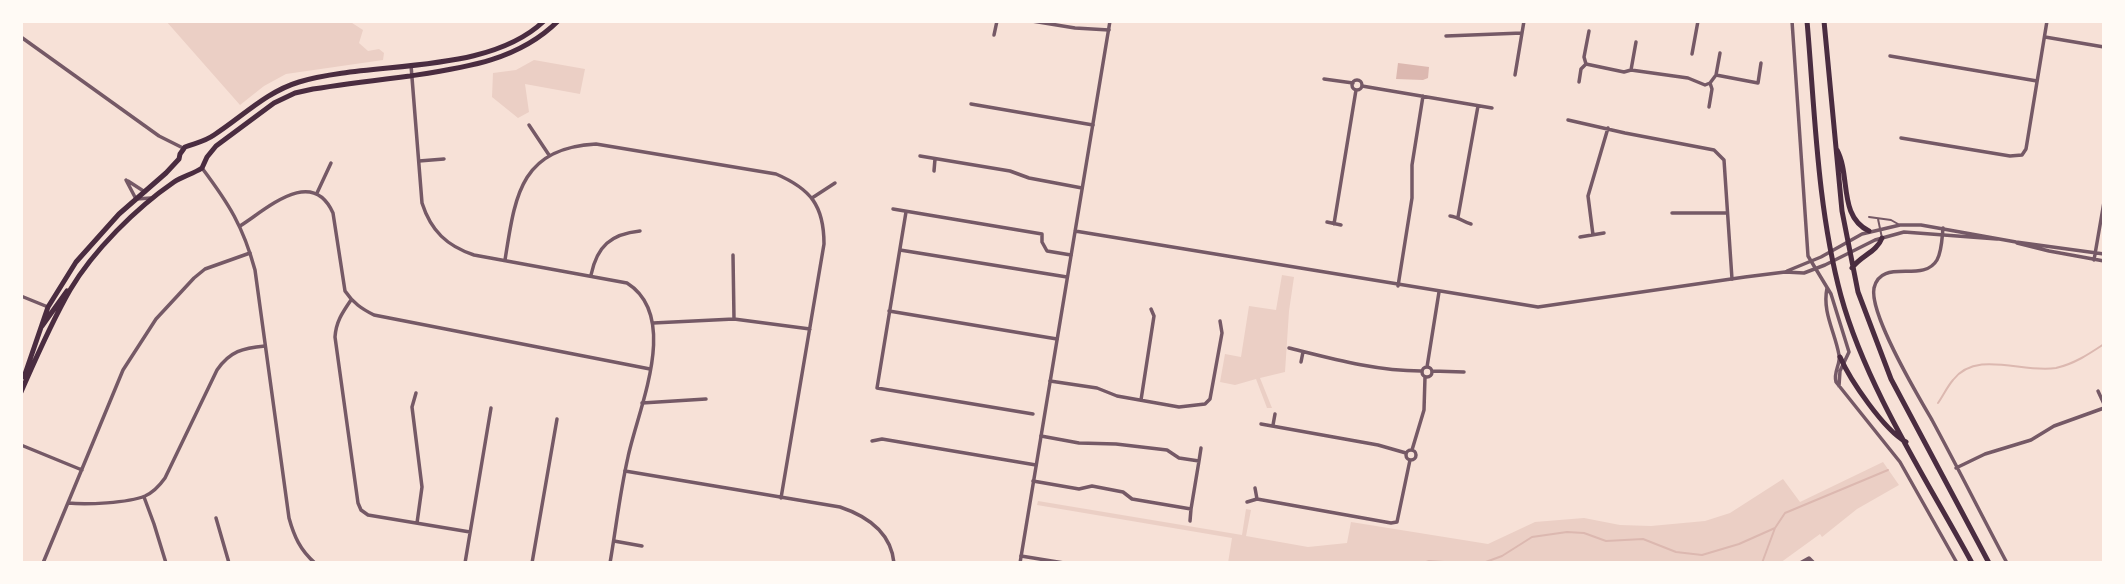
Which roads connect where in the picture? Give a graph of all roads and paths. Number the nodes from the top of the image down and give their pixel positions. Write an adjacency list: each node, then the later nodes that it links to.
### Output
1 (544, 21): 26 (main road)
2 (558, 21): 28 (main road)
3 (997, 21): 15 (street)
4 (1031, 21): 12 (street)
5 (1110, 21): 12 (street)
6 (1524, 21): 14 (street)
7 (1698, 21): 22 (street)
8 (1792, 21): 109 (street)
9 (1807, 21): 98 (main road)
10 (1824, 21): 50 (main road)
11 (2048, 21): 18 (street)
12 (1109, 30): 45 (street)
13 (1589, 31): 24 (street)
14 (1522, 33): 16 (street); 29 (street)
15 (994, 35)
16 (1446, 36)
17 (21, 37): 49 (street)
18 (2045, 37): 20 (street); 32 (street)
19 (1636, 42): 27 (street)
20 (2104, 47)
21 (1720, 53): 30 (street)
22 (1692, 54)
23 (1890, 56): 32 (street)
24 (1586, 64): 27 (street); 33 (street)
25 (1761, 64): 30 (street)
26 (411, 65): 28 (street); 48 (main road)
27 (1631, 70): 35 (street)
28 (412, 75): 52 (main road); 57 (street)
29 (1515, 75)
30 (1716, 75): 35 (street)
31 (1324, 79): 34 (street)
32 (2037, 81): 47 (street)
33 (1579, 82)
34 (1353, 83): 36 (street); 37 (street)
35 (1710, 83): 41 (street)
36 (1362, 86): 37 (street); 38 (street)
37 (1356, 90): 79 (street)
38 (1423, 96): 40 (street); 116 (street)
39 (971, 104): 45 (street)
40 (1478, 106): 42 (street); 75 (street)
41 (1709, 107)
42 (1492, 108)
43 (1568, 120): 46 (street)
44 (529, 125): 51 (street)
45 (1093, 125): 63 (street)
46 (1608, 128): 73 (street); 90 (street)
47 (1901, 138)
48 (197, 145): 49 (main road); 52 (main road)
49 (183, 148): 54 (main road)
50 (1836, 148): 87 (main road); 96 (main road)
51 (550, 155): 67 (street); 105 (street)
52 (207, 156): 59 (main road)
53 (920, 156): 56 (street)
54 (179, 159): 61 (main road); 64 (main road)
55 (444, 159): 57 (street)
56 (935, 159): 60 (street); 63 (street)
57 (419, 162): 105 (street)
58 (331, 163): 65 (street)
59 (202, 168): 61 (main road); 83 (street)
60 (934, 170)
61 (191, 172): 66 (main road)
62 (835, 183): 67 (street)
63 (1082, 188): 88 (street)
64 (145, 192): 68 (main road); 68 (street)
65 (317, 193): 83 (street); 121 (street)
66 (156, 197): 68 (street); 118 (main road)
67 (812, 198): 129 (street)
68 (136, 199): 122 (main road)
69 (2104, 202): 100 (street)
70 (894, 209): 71 (street)
71 (906, 212): 97 (street); 104 (street)
72 (1672, 213): 73 (street)
73 (1727, 213): 115 (street)
74 (1451, 216): 75 (street)
75 (1458, 217): 80 (street)
76 (1869, 217): 77 (lane)
77 (1878, 218): 82 (lane); 84 (lane)
78 (1327, 222): 79 (street)
79 (1334, 224): 81 (street)
80 (1471, 224)
81 (1341, 225)
82 (1900, 225): 84 (street); 85 (street)
83 (240, 226): 99 (street)
84 (1879, 228): 87 (street); 93 (lane)
85 (1943, 228): 91 (street); 94 (street)
86 (640, 231): 113 (street)
87 (1869, 231): 96 (street)
88 (1075, 232): 104 (street); 116 (street)
89 (1604, 233): 90 (street)
90 (1593, 235): 92 (street)
91 (1942, 235): 93 (street); 94 (street); 168 (street)
92 (1580, 237)
93 (1882, 238): 101 (street); 110 (main road)
94 (1997, 239): 95 (street)
95 (2016, 242): 100 (street); 106 (street)
96 (1846, 243): 98 (street); 101 (main road)
97 (899, 250): 114 (street); 124 (street)
98 (1831, 251): 107 (main road); 109 (street)
99 (250, 253): 131 (street); 169 (street)
100 (2095, 253): 102 (street); 106 (street)
101 (1849, 254): 107 (street); 110 (main road)
102 (2104, 254)
103 (733, 255): 125 (street)
104 (1070, 255): 114 (street)
105 (505, 260): 113 (street)
106 (2094, 260): 108 (street)
107 (1833, 261): 111 (street); 160 (main road)
108 (2104, 261)
109 (1810, 262): 111 (street); 112 (street)
110 (1852, 268): 200 (main road)
111 (1815, 270): 112 (street); 117 (street)
112 (1785, 272): 115 (street)
113 (591, 275): 127 (street)
114 (1067, 277): 130 (street)
115 (1731, 279): 119 (street)
116 (1398, 286): 119 (street)
117 (1827, 287): 134 (street); 136 (street)
118 (71, 289): 128 (main road); 145 (main road)
119 (1439, 292): 137 (street)
120 (21, 296): 122 (street)
121 (351, 300): 138 (street); 181 (street)
122 (48, 307): 128 (main road)
123 (1152, 309): 149 (street)
124 (889, 311): 130 (street); 153 (street)
125 (734, 319): 127 (street); 129 (street)
126 (1220, 321): 149 (street)
127 (653, 323): 138 (street)
128 (40, 328): 145 (main road)
129 (810, 329): 174 (street)
130 (1057, 339): 143 (street)
131 (265, 346): 173 (street); 189 (street)
132 (1289, 348): 133 (street)
133 (1303, 352): 135 (street); 139 (street)
134 (1840, 357): 136 (main road); 144 (street)
135 (1301, 362)
136 (1843, 364): 144 (street); 160 (main road)
137 (1427, 367): 139 (street); 140 (street)
138 (650, 369): 150 (street)
139 (1421, 371): 142 (street)
140 (1432, 371): 141 (street); 142 (street)
141 (1464, 372)
142 (1426, 377): 163 (street)
143 (1050, 381): 149 (street); 158 (street)
144 (1839, 386): 198 (street)
145 (21, 390)
146 (2098, 391): 151 (street)
147 (416, 393): 181 (street)
148 (706, 400): 150 (street)
149 (1140, 400)
150 (642, 403): 170 (street)
151 (2104, 406): 168 (street)
152 (491, 408): 182 (street)
153 (1033, 414)
154 (1275, 414): 157 (street)
155 (557, 419): 191 (street)
156 (1261, 424): 157 (street)
157 (1273, 425): 164 (street)
158 (1041, 436): 166 (street); 167 (street)
159 (872, 440): 167 (street)
160 (1906, 443): 199 (main road)
161 (21, 445): 169 (street)
162 (1201, 448): 166 (street)
163 (1412, 450): 164 (street); 165 (street)
164 (1406, 453): 165 (street)
165 (1410, 460): 175 (street)
166 (1199, 461): 178 (street)
167 (1036, 464): 171 (street)
168 (1956, 468): 201 (street)
169 (82, 470): 177 (street)
170 (625, 471): 174 (street); 183 (street)
171 (1033, 481): 178 (street); 185 (street)
172 (1255, 488): 175 (street)
173 (144, 497): 177 (street); 187 (street)
174 (781, 498): 193 (street)
175 (1256, 499): 176 (street)
176 (1247, 502)
177 (68, 503): 186 (street)
178 (1191, 509): 180 (street)
179 (216, 517): 188 (street)
180 (1190, 521)
181 (417, 523): 182 (street)
182 (470, 532): 190 (street)
183 (614, 541): 184 (street); 192 (street)
184 (642, 546)
185 (1021, 556): 194 (street); 195 (street)
186 (43, 563)
187 (166, 563)
188 (229, 563)
189 (315, 563)
190 (465, 563)
191 (532, 563)
192 (610, 563)
193 (894, 563)
194 (1020, 563)
195 (1064, 563)
196 (1800, 563): 197 (street)
197 (1814, 563)
198 (1957, 563)
199 (1972, 563)
200 (1989, 563)
201 (2007, 563)

